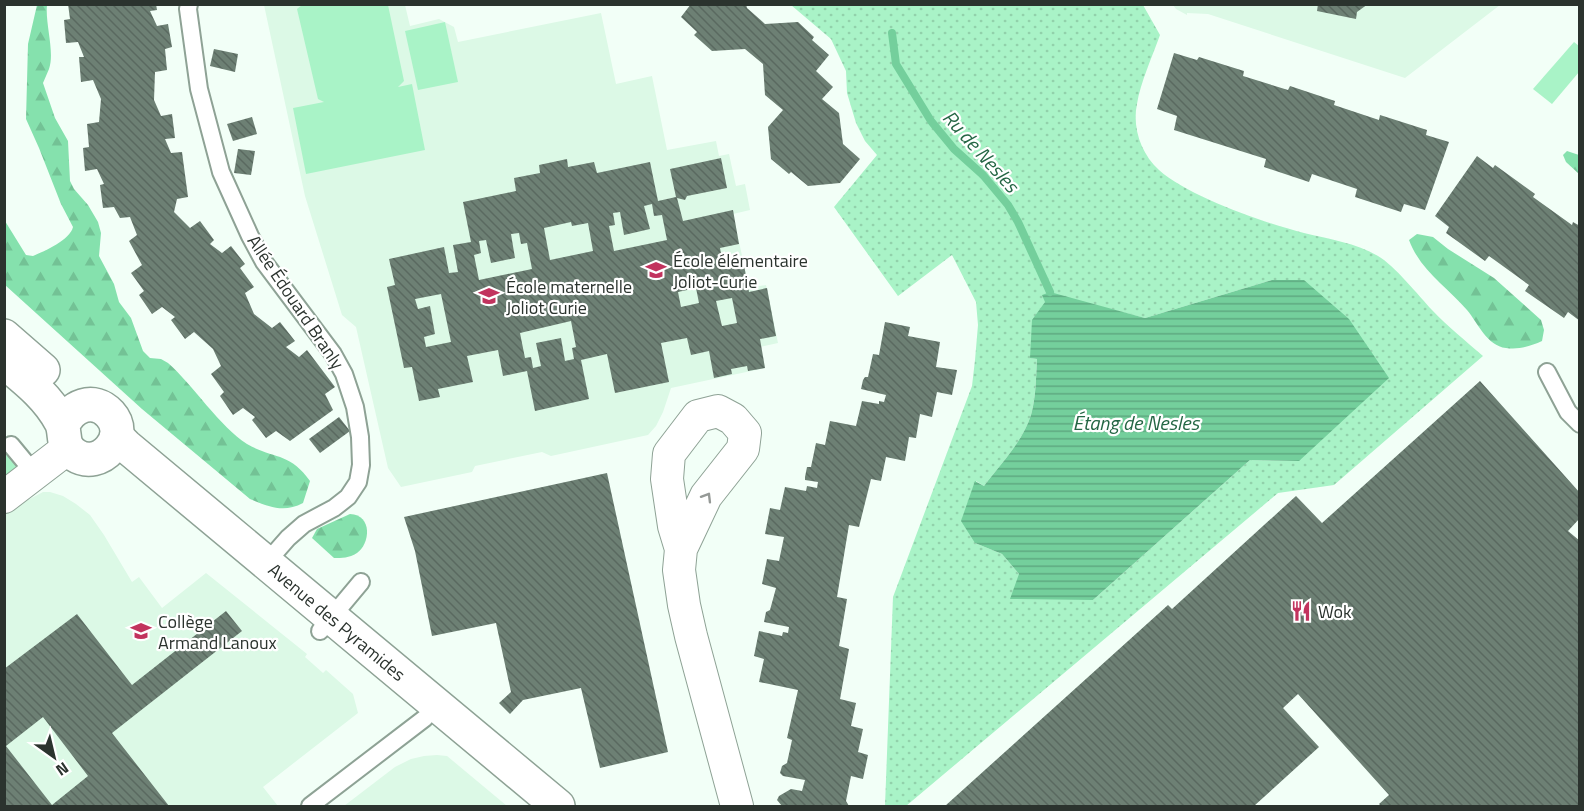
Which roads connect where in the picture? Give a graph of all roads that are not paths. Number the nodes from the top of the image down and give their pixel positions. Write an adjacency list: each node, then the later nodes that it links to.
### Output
1 (189, 4): 13 (lane, Allée Édouard Branly)
2 (4, 336): 5 (main road, Avenue des Pyramides)
3 (4, 362): 7 (main road)
4 (1547, 372): 6 (lane)
5 (87, 404): 7 (main road); 9 (main road, Avenue des Pyramides)
6 (1580, 424)
7 (65, 437): 9 (main road); 10 (street)
8 (11, 445): 10 (lane)
9 (111, 446): 13 (main road, Avenue des Pyramides); 15 (main road, Avenue des Pyramides)
10 (35, 474): 11 (street)
11 (4, 497)
12 (681, 549): 20 (street)
13 (266, 563): 15 (main road, Avenue des Pyramides)
14 (361, 582): 15 (lane)
15 (326, 624): 16 (main road, Avenue des Pyramides); 19 (main road, Avenue des Pyramides)
16 (425, 718): 17 (lane); 18 (main road, Avenue des Pyramides)
17 (310, 807)
18 (531, 807)
19 (558, 807)
20 (737, 807)

